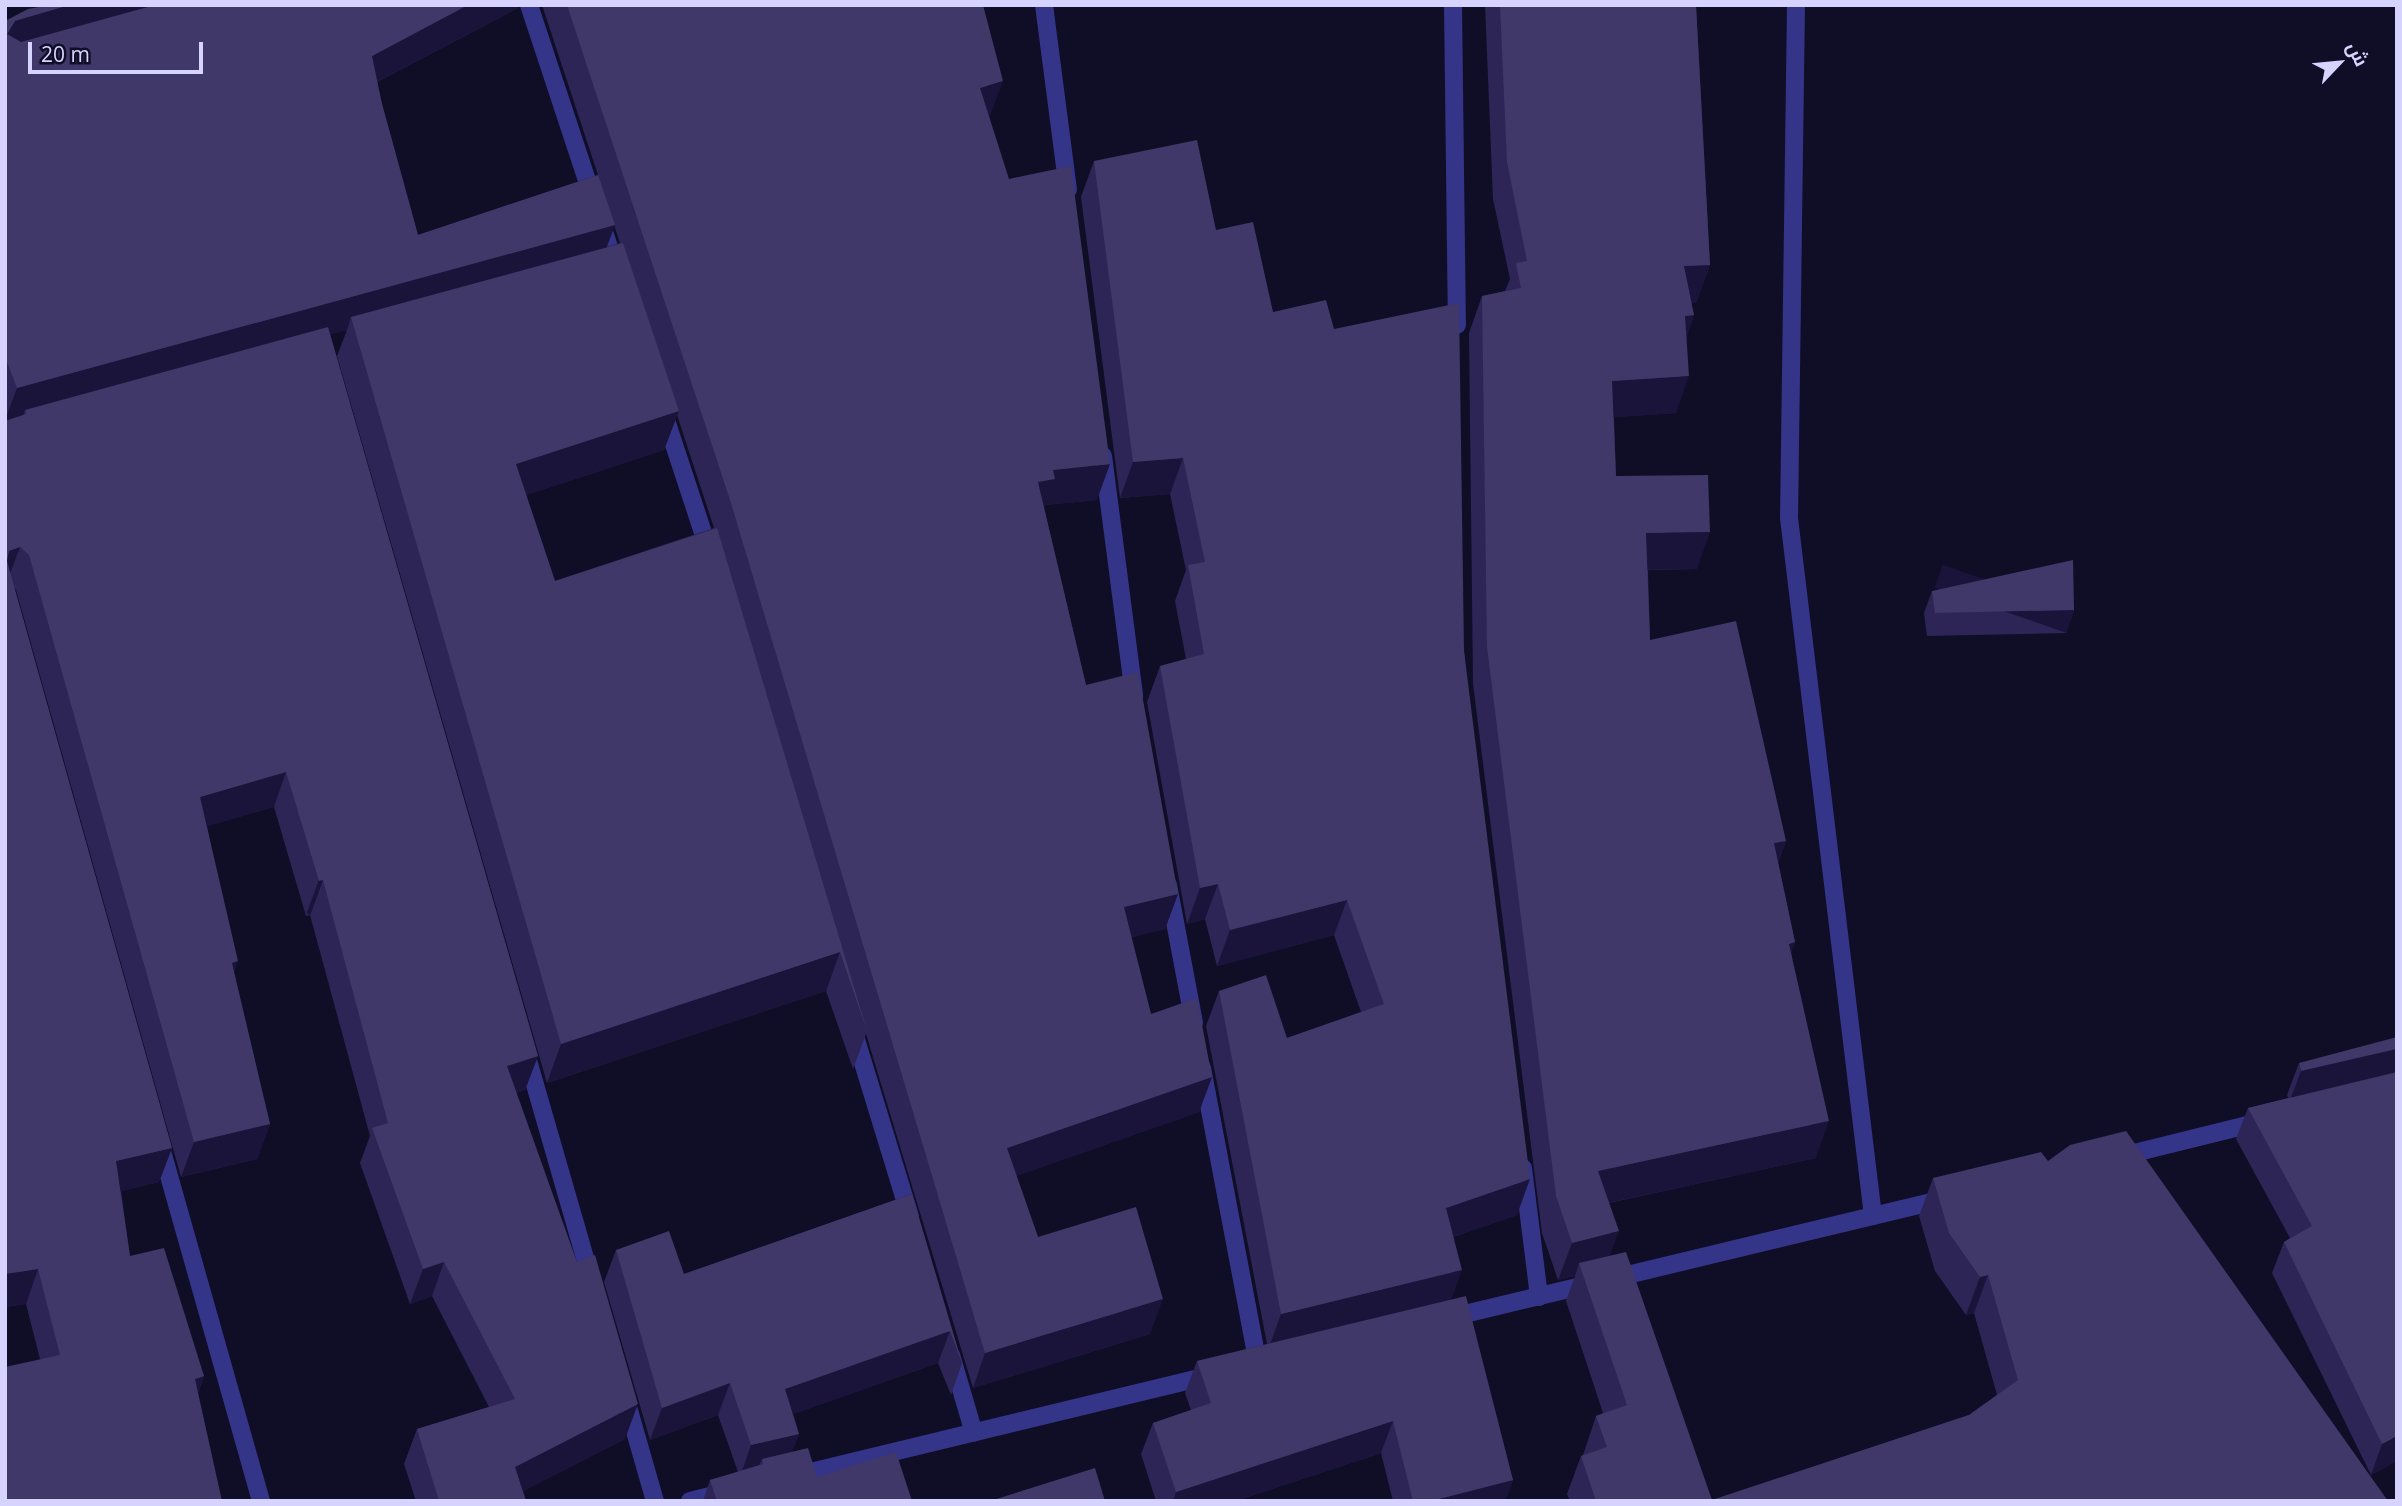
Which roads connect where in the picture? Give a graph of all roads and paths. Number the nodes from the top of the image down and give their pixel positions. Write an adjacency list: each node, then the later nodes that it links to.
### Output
1 (529, 5): 6 (street)
2 (1044, 5): 5 (street)
3 (1453, 5): 7 (street)
4 (1796, 5): 20 (street)
5 (1071, 212)
6 (613, 274)
7 (1457, 338)
8 (660, 399): 10 (street)
9 (1100, 433): 11 (street)
10 (715, 569)
11 (1136, 709)
12 (1163, 859): 27 (street)
13 (846, 1006): 21 (street)
14 (520, 1032): 23 (street)
15 (2289, 1115): 18 (street)
16 (156, 1127): 30 (street)
17 (1520, 1147): 22 (street)
18 (2101, 1161)
19 (1967, 1193): 20 (street)
20 (1873, 1216): 22 (street)
21 (914, 1231)
22 (1539, 1297): 24 (street)
23 (597, 1300)
24 (1432, 1322)
25 (945, 1334): 27 (street)
26 (620, 1380): 31 (street)
27 (974, 1433): 28 (street)
28 (771, 1481)
29 (744, 1488): 32 (street)
30 (261, 1501)
31 (655, 1501)
32 (690, 1501)

